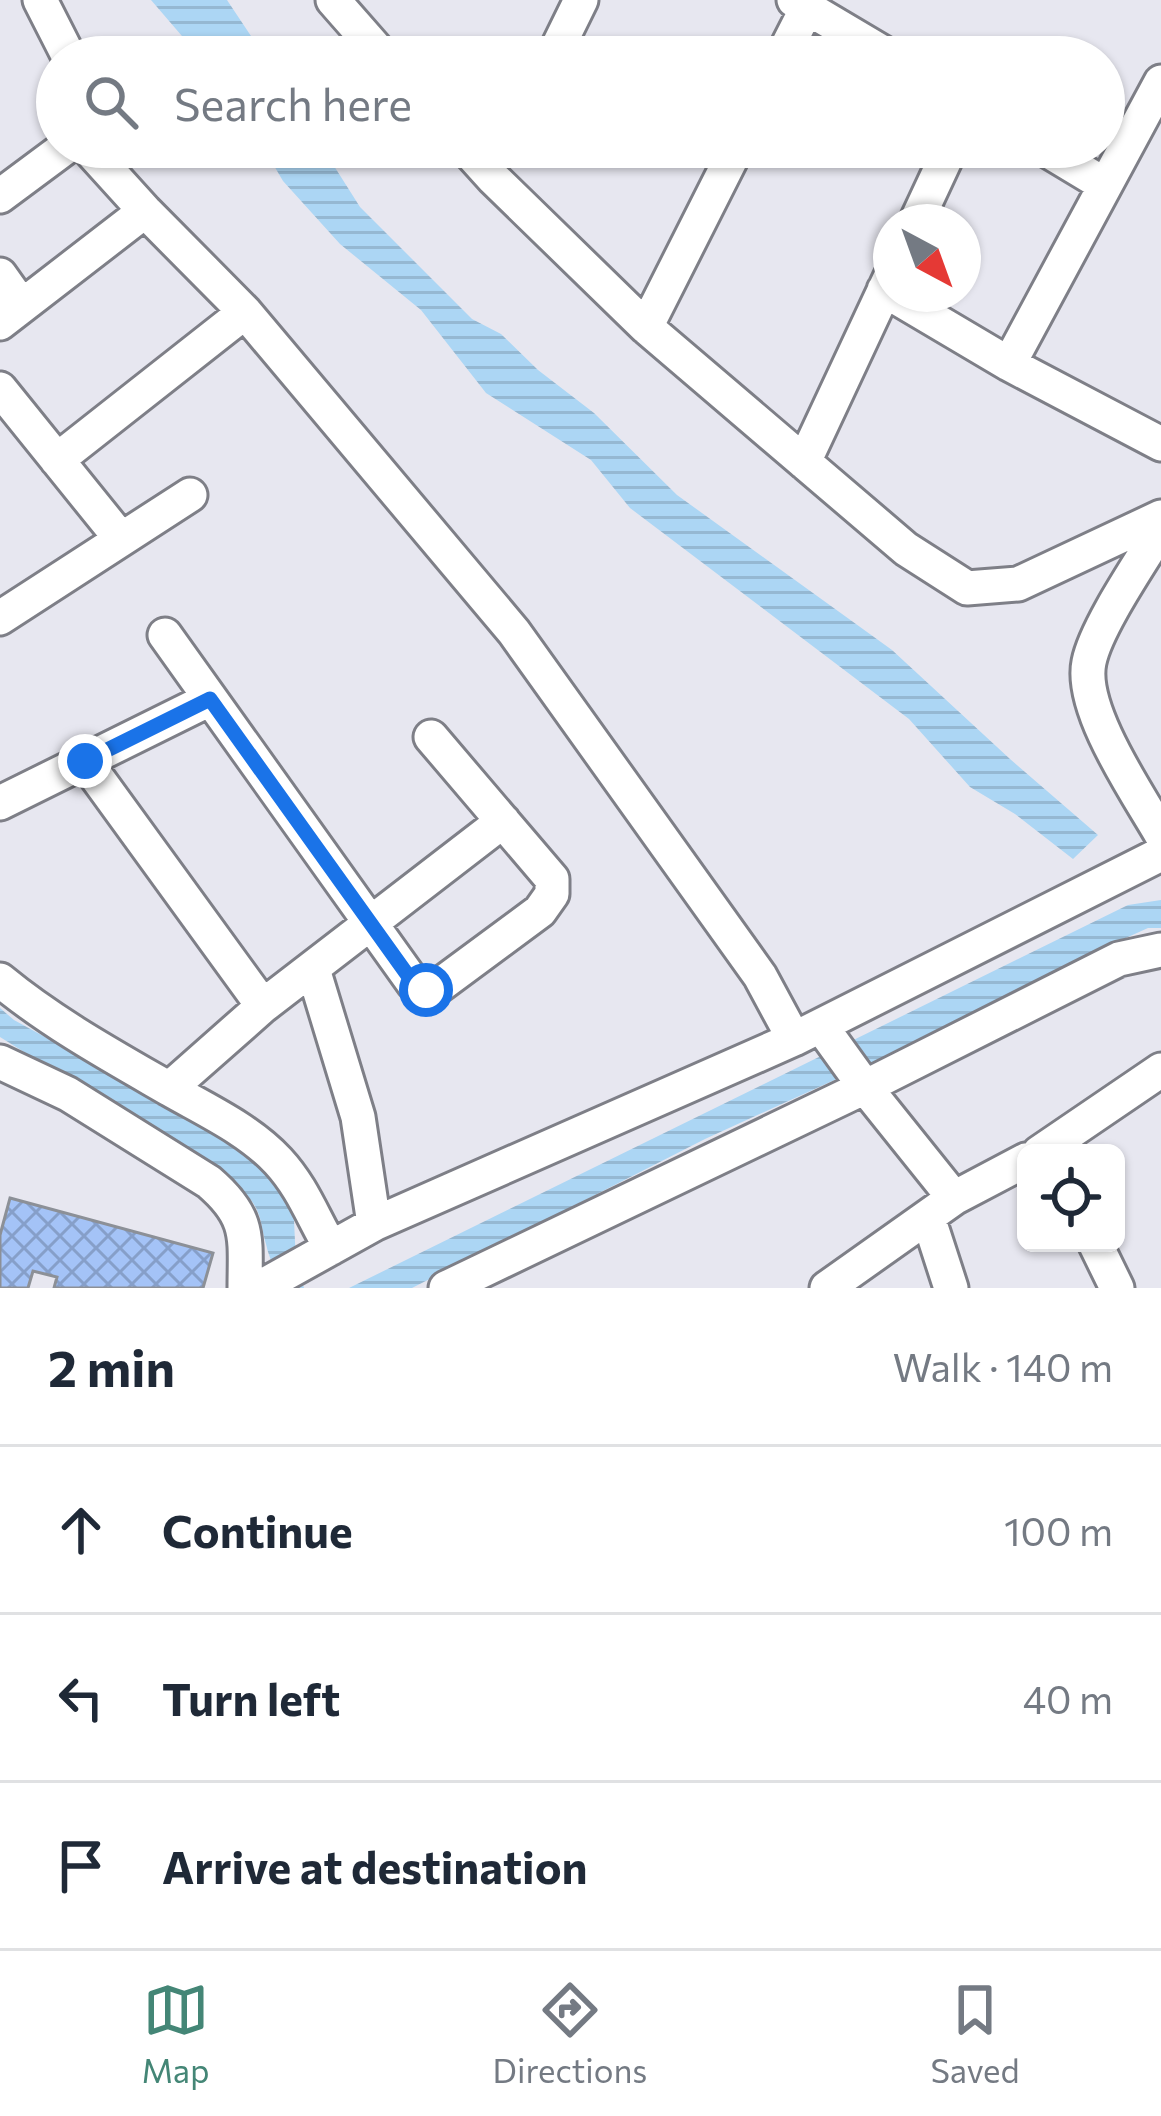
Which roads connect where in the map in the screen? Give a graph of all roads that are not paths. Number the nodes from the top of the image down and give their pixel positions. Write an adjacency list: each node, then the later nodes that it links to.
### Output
1 (40, 0): 5 (street)
2 (581, 0): 7 (street)
3 (340, 3): 6 (street)
4 (801, 4): 8 (street); 9 (street)
5 (58, 36)
6 (366, 36)
7 (563, 36)
8 (790, 36)
9 (855, 36)
10 (1161, 82): 11 (street)
11 (1125, 149)
12 (38, 168): 22 (street)
13 (106, 168): 24 (street)
14 (484, 168): 20 (street)
15 (498, 168): 20 (street)
16 (726, 168): 30 (street)
17 (941, 168): 23 (street)
18 (1078, 168): 21 (street)
19 (1115, 168): 21 (street)
20 (493, 178): 30 (street)
21 (1106, 184): 31 (street)
22 (0, 196)
23 (924, 204)
24 (145, 211): 26 (street); 29 (street)
25 (0, 274): 29 (street)
26 (244, 312): 34 (street); 54 (street)
27 (874, 312): 35 (street)
28 (931, 312): 31 (street)
29 (11, 314)
30 (646, 327): 35 (street)
31 (1009, 364): 33 (street)
32 (0, 389): 34 (street)
33 (1161, 443)
34 (57, 460): 39 (street)
35 (803, 462): 37 (street)
36 (190, 494): 39 (street)
37 (1161, 518)
38 (1161, 529): 47 (street)
39 (121, 539): 40 (street)
40 (6, 601)
41 (165, 634): 42 (street)
42 (210, 699): 44 (street); 49 (street)
43 (431, 737): 46 (street)
44 (85, 761): 45 (street); 53 (street)
45 (0, 803)
46 (503, 821): 49 (street); 49 (street)
47 (1161, 834)
48 (1161, 854): 54 (street)
49 (370, 924): 51 (street)
50 (1161, 950): 57 (street)
51 (313, 969): 53 (street); 62 (street)
52 (0, 980): 58 (street)
53 (263, 1006): 58 (street)
54 (814, 1033): 57 (street); 62 (street)
55 (0, 1062): 65 (street)
56 (1161, 1070): 59 (street)
57 (862, 1084): 61 (street); 66 (street)
58 (169, 1089): 64 (street)
59 (1052, 1144)
60 (1017, 1165): 61 (street)
61 (941, 1207): 67 (street); 68 (street)
62 (374, 1224): 64 (street)
63 (1100, 1252): 69 (street)
64 (318, 1256): 65 (street)
65 (256, 1287)
66 (446, 1288)
67 (826, 1288)
68 (951, 1288)
69 (1118, 1288)

